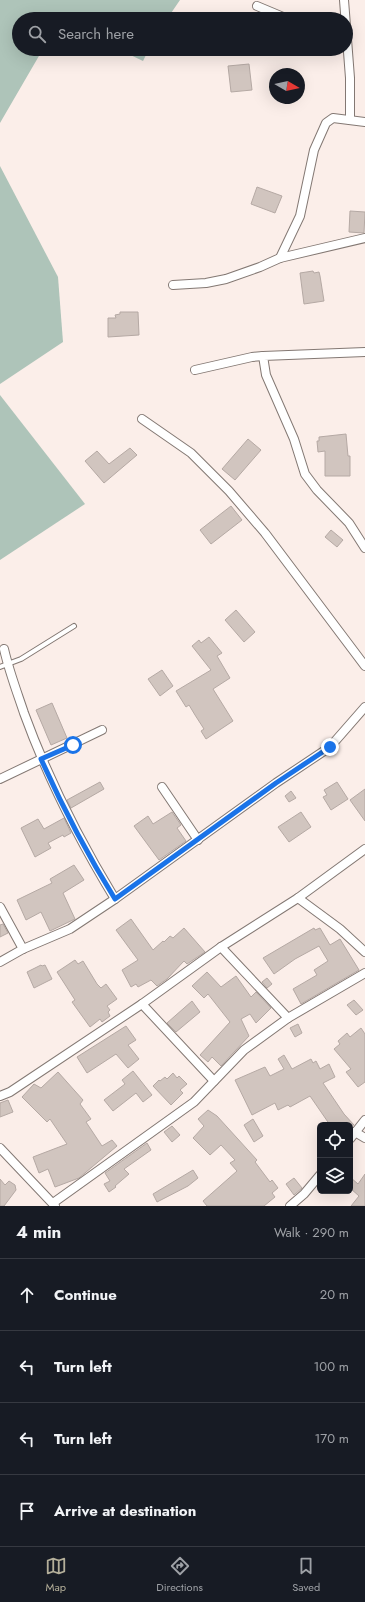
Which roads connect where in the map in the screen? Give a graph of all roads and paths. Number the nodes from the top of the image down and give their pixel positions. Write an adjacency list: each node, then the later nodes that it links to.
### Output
1 (344, 0): 4 (street)
2 (257, 6): 3 (street)
3 (271, 12)
4 (345, 12)
5 (348, 56): 6 (street)
6 (350, 120): 7 (street); 9 (street)
7 (365, 122)
8 (365, 238): 9 (street)
9 (280, 258): 10 (street)
10 (173, 285)
11 (365, 352): 12 (street)
12 (263, 356): 13 (street); 15 (street)
13 (195, 370)
14 (142, 419): 19 (street)
15 (365, 548)
16 (74, 626): 18 (lane)
17 (4, 649): 18 (street)
18 (4, 666): 22 (street)
19 (365, 666)
20 (365, 707): 25 (street)
21 (102, 730): 22 (street)
22 (41, 759): 23 (street); 28 (street)
23 (0, 780)
24 (162, 787): 25 (street)
25 (198, 840): 28 (street)
26 (365, 849): 27 (street)
27 (298, 898): 30 (street); 32 (street)
28 (115, 899): 31 (street)
29 (0, 907): 31 (street)
30 (221, 947): 35 (street); 36 (street)
31 (23, 949): 33 (street)
32 (365, 952)
33 (0, 962)
34 (365, 973): 36 (street)
35 (142, 1004): 37 (street); 38 (street)
36 (288, 1018): 37 (street)
37 (214, 1082): 44 (street)
38 (0, 1096)
39 (365, 1120): 40 (street)
40 (353, 1135): 41 (street)
41 (365, 1138)
42 (0, 1148): 44 (street)
43 (317, 1179): 45 (street)
44 (54, 1204)
45 (290, 1206)

